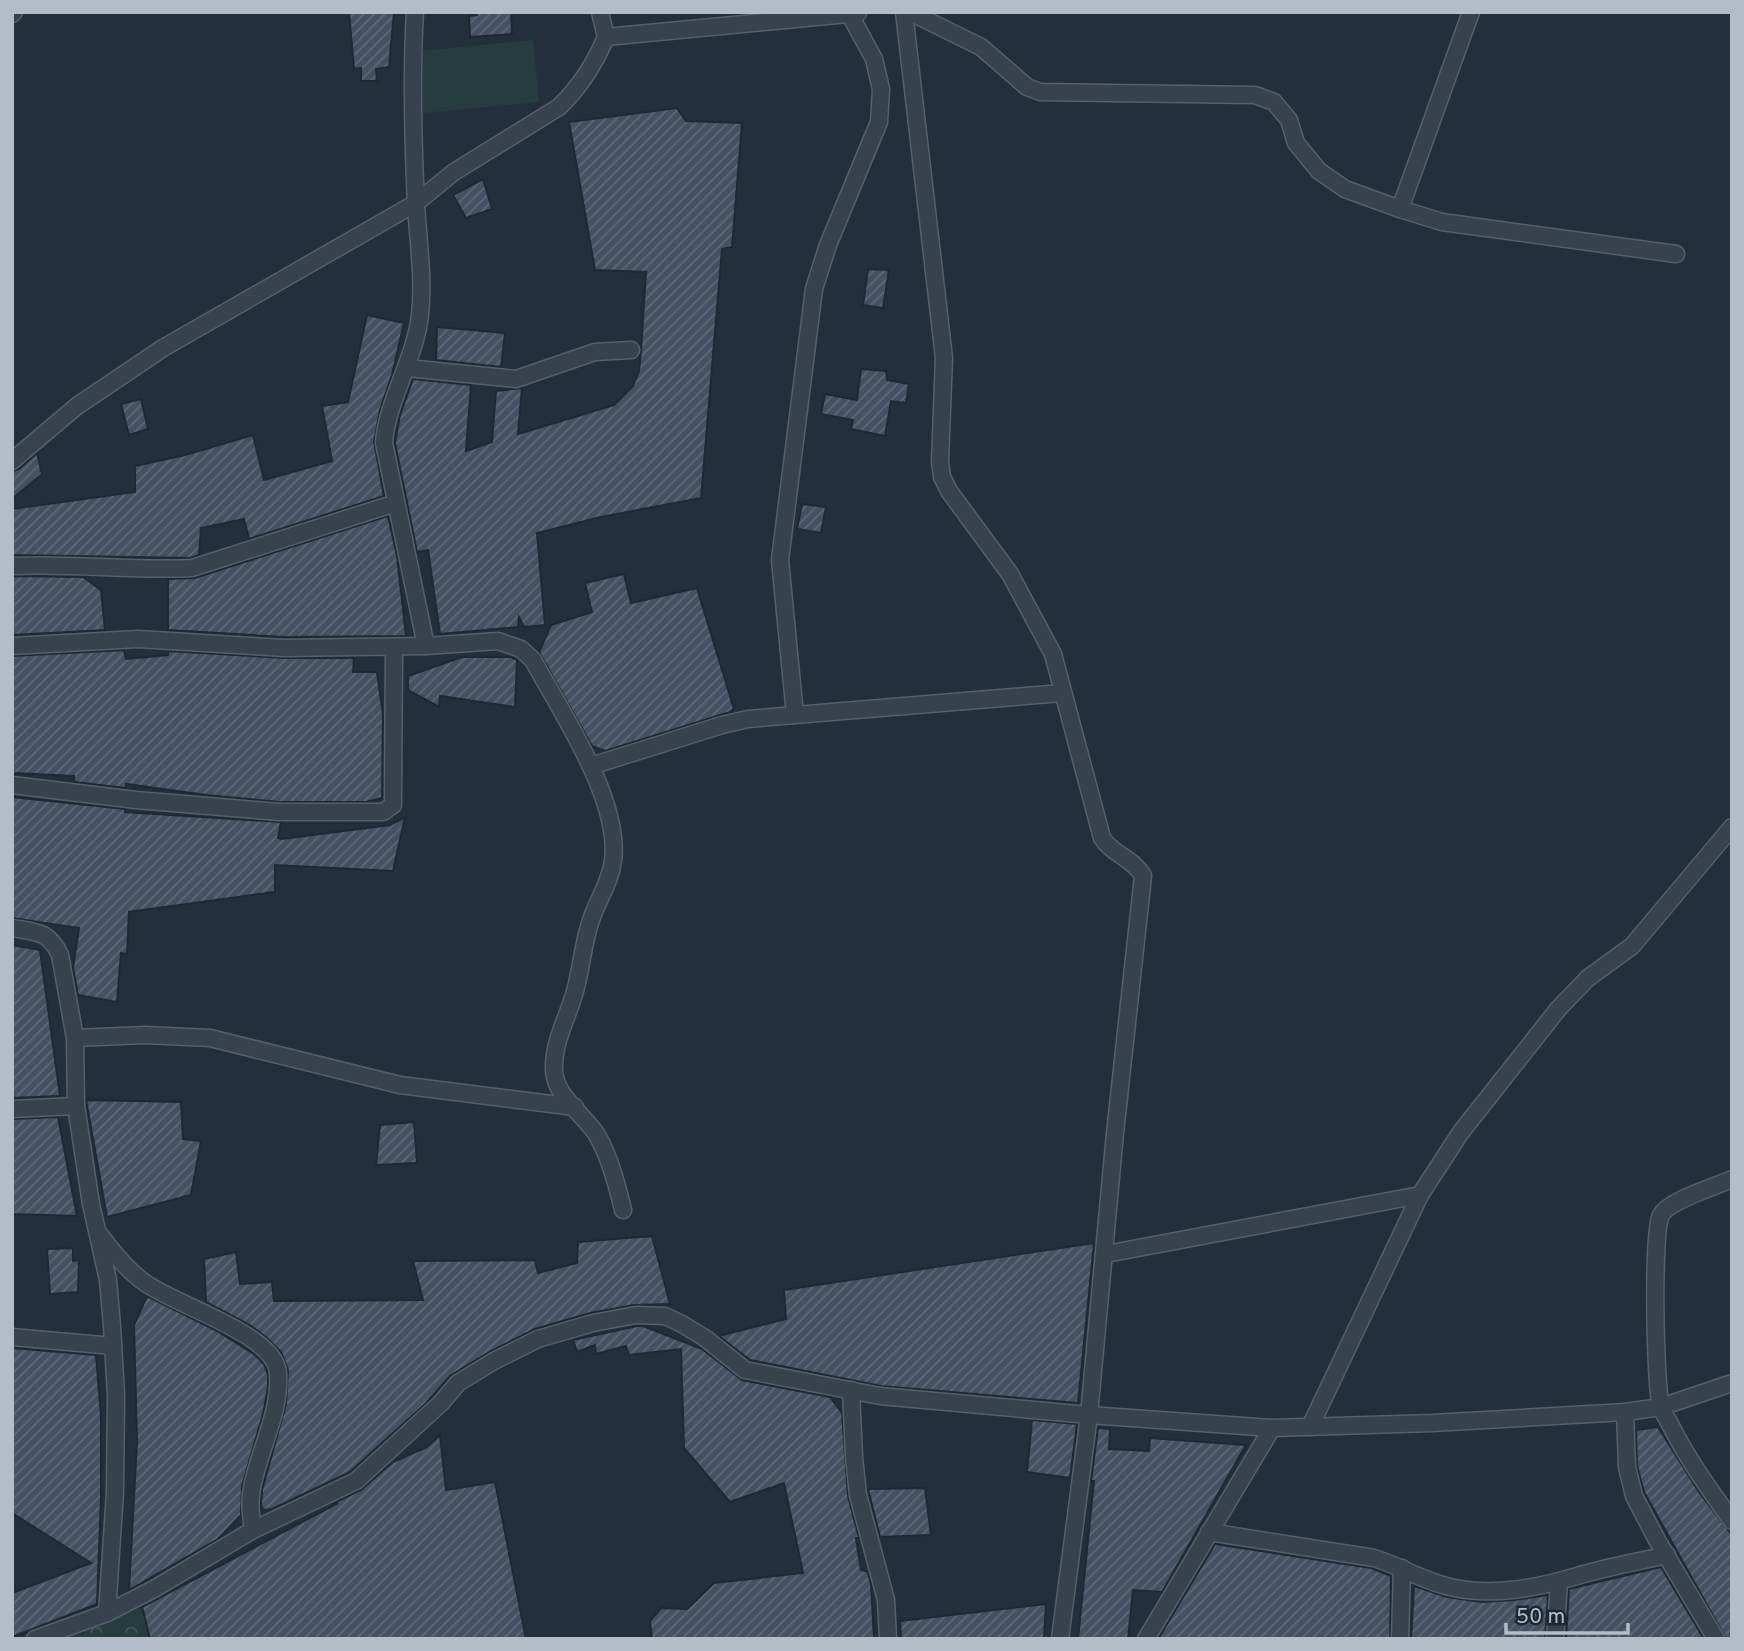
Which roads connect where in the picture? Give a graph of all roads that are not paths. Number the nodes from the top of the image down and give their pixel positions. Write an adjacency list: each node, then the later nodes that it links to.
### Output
1 (415, 12): 8 (street)
2 (600, 12): 7 (street)
3 (907, 12): 9 (street); 19 (street)
4 (1471, 12): 9 (street)
5 (855, 13): 6 (street); 20 (street)
6 (815, 14): 7 (street)
7 (606, 37): 8 (street)
8 (416, 203): 12 (street); 13 (street)
9 (1400, 209): 10 (street)
10 (1676, 254)
11 (631, 351): 12 (street)
12 (407, 368): 14 (street)
13 (12, 461)
14 (396, 503): 15 (street); 17 (street)
15 (12, 566)
16 (12, 646): 18 (street)
17 (426, 646): 18 (street); 21 (street)
18 (394, 647): 22 (street)
19 (1062, 693): 20 (street); 33 (street)
20 (795, 715): 21 (street)
21 (591, 766): 27 (street)
22 (12, 785)
23 (1732, 827): 30 (street)
24 (12, 928): 25 (street)
25 (75, 1038): 26 (street); 27 (street)
26 (76, 1106): 28 (street); 32 (street)
27 (575, 1107): 31 (street)
28 (12, 1109)
29 (1732, 1179): 38 (street)
30 (1420, 1195): 33 (street); 41 (street)
31 (623, 1210)
32 (98, 1233): 35 (street); 44 (street)
33 (1106, 1254): 40 (street)
34 (12, 1337): 35 (street)
35 (113, 1346): 49 (street)
36 (1732, 1383): 38 (street)
37 (851, 1391): 40 (street); 44 (street); 51 (street)
38 (1661, 1407): 39 (street); 43 (street)
39 (1625, 1412): 41 (street); 46 (street)
40 (1089, 1415): 42 (street); 52 (street)
41 (1310, 1427): 42 (street)
42 (1272, 1428): 45 (street)
43 (1732, 1521)
44 (253, 1530): 49 (street)
45 (1209, 1532): 47 (street); 53 (street)
46 (1667, 1555): 48 (street); 56 (street)
47 (1402, 1568): 48 (street); 54 (street)
48 (1559, 1583): 55 (street)
49 (107, 1613): 50 (street)
50 (35, 1639)
51 (888, 1639)
52 (1060, 1639)
53 (1146, 1639)
54 (1400, 1639)
55 (1555, 1639)
56 (1716, 1639)

